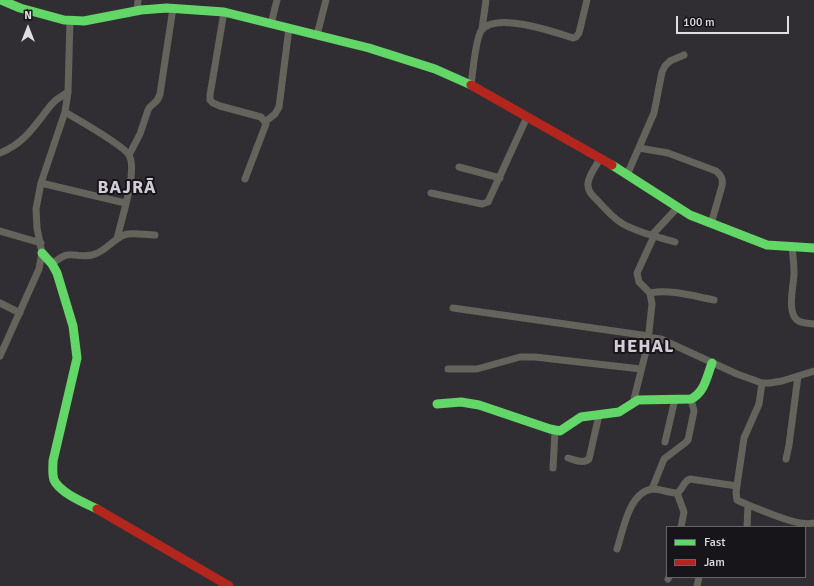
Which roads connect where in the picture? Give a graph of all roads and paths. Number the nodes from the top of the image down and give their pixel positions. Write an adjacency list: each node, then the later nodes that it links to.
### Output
1 (1, 0): 10 (street)
2 (138, 0): 8 (street)
3 (278, 0): 11 (street)
4 (326, 0): 14 (street)
5 (486, 0): 13 (street)
6 (587, 0): 13 (street)
7 (173, 8): 8 (street); 9 (street); 23 (street)
8 (137, 11): 10 (street)
9 (224, 12): 11 (street); 20 (street)
10 (70, 20): 17 (street)
11 (271, 24): 12 (street)
12 (289, 28): 14 (street); 20 (street)
13 (482, 29): 16 (street)
14 (317, 35): 16 (street)
15 (684, 56): 21 (street)
16 (471, 85): 19 (street)
17 (68, 92): 18 (street); 22 (street)
18 (66, 112): 23 (street); 29 (street)
19 (528, 117): 24 (street); 27 (street)
20 (265, 122): 28 (street)
21 (639, 148): 26 (street); 33 (street)
22 (0, 153)
23 (128, 155): 31 (street)
24 (600, 159): 26 (street); 36 (street)
25 (459, 167): 27 (street)
26 (627, 175): 32 (street)
27 (500, 178): 30 (street)
28 (244, 180)
29 (41, 183): 31 (street); 39 (street)
30 (431, 193)
31 (125, 203): 37 (street)
32 (677, 208): 33 (street); 36 (street)
33 (711, 224): 40 (street)
34 (0, 232): 39 (street)
35 (155, 235): 37 (street)
36 (653, 235): 38 (street); 44 (street)
37 (117, 239): 43 (street)
38 (675, 242)
39 (41, 243): 42 (street)
40 (792, 247): 41 (street); 49 (street)
41 (814, 248)
42 (42, 253): 43 (street); 48 (street)
43 (52, 264): 76 (street)
44 (650, 293): 45 (street); 50 (street)
45 (714, 300)
46 (0, 303): 48 (street)
47 (453, 308): 50 (street)
48 (20, 313): 51 (street)
49 (814, 324)
50 (649, 340): 52 (street); 54 (street)
51 (0, 356)
52 (712, 363): 57 (street); 59 (street)
53 (448, 369): 54 (street)
54 (641, 369): 60 (street)
55 (814, 371): 56 (street)
56 (798, 376): 57 (street); 66 (street)
57 (762, 383): 68 (street)
58 (675, 399): 59 (street); 60 (street); 64 (street)
59 (691, 399): 69 (street)
60 (633, 403): 62 (street)
61 (437, 404): 63 (street)
62 (599, 415): 63 (street); 65 (street)
63 (555, 431): 67 (street)
64 (665, 442)
65 (568, 458)
66 (786, 459)
67 (553, 468)
68 (737, 486): 70 (street); 71 (street)
69 (652, 489): 70 (street); 75 (street)
70 (677, 494): 73 (street)
71 (748, 505): 72 (street); 74 (street)
72 (814, 523)
73 (682, 526)
74 (747, 526)
75 (617, 549)
76 (229, 586)

